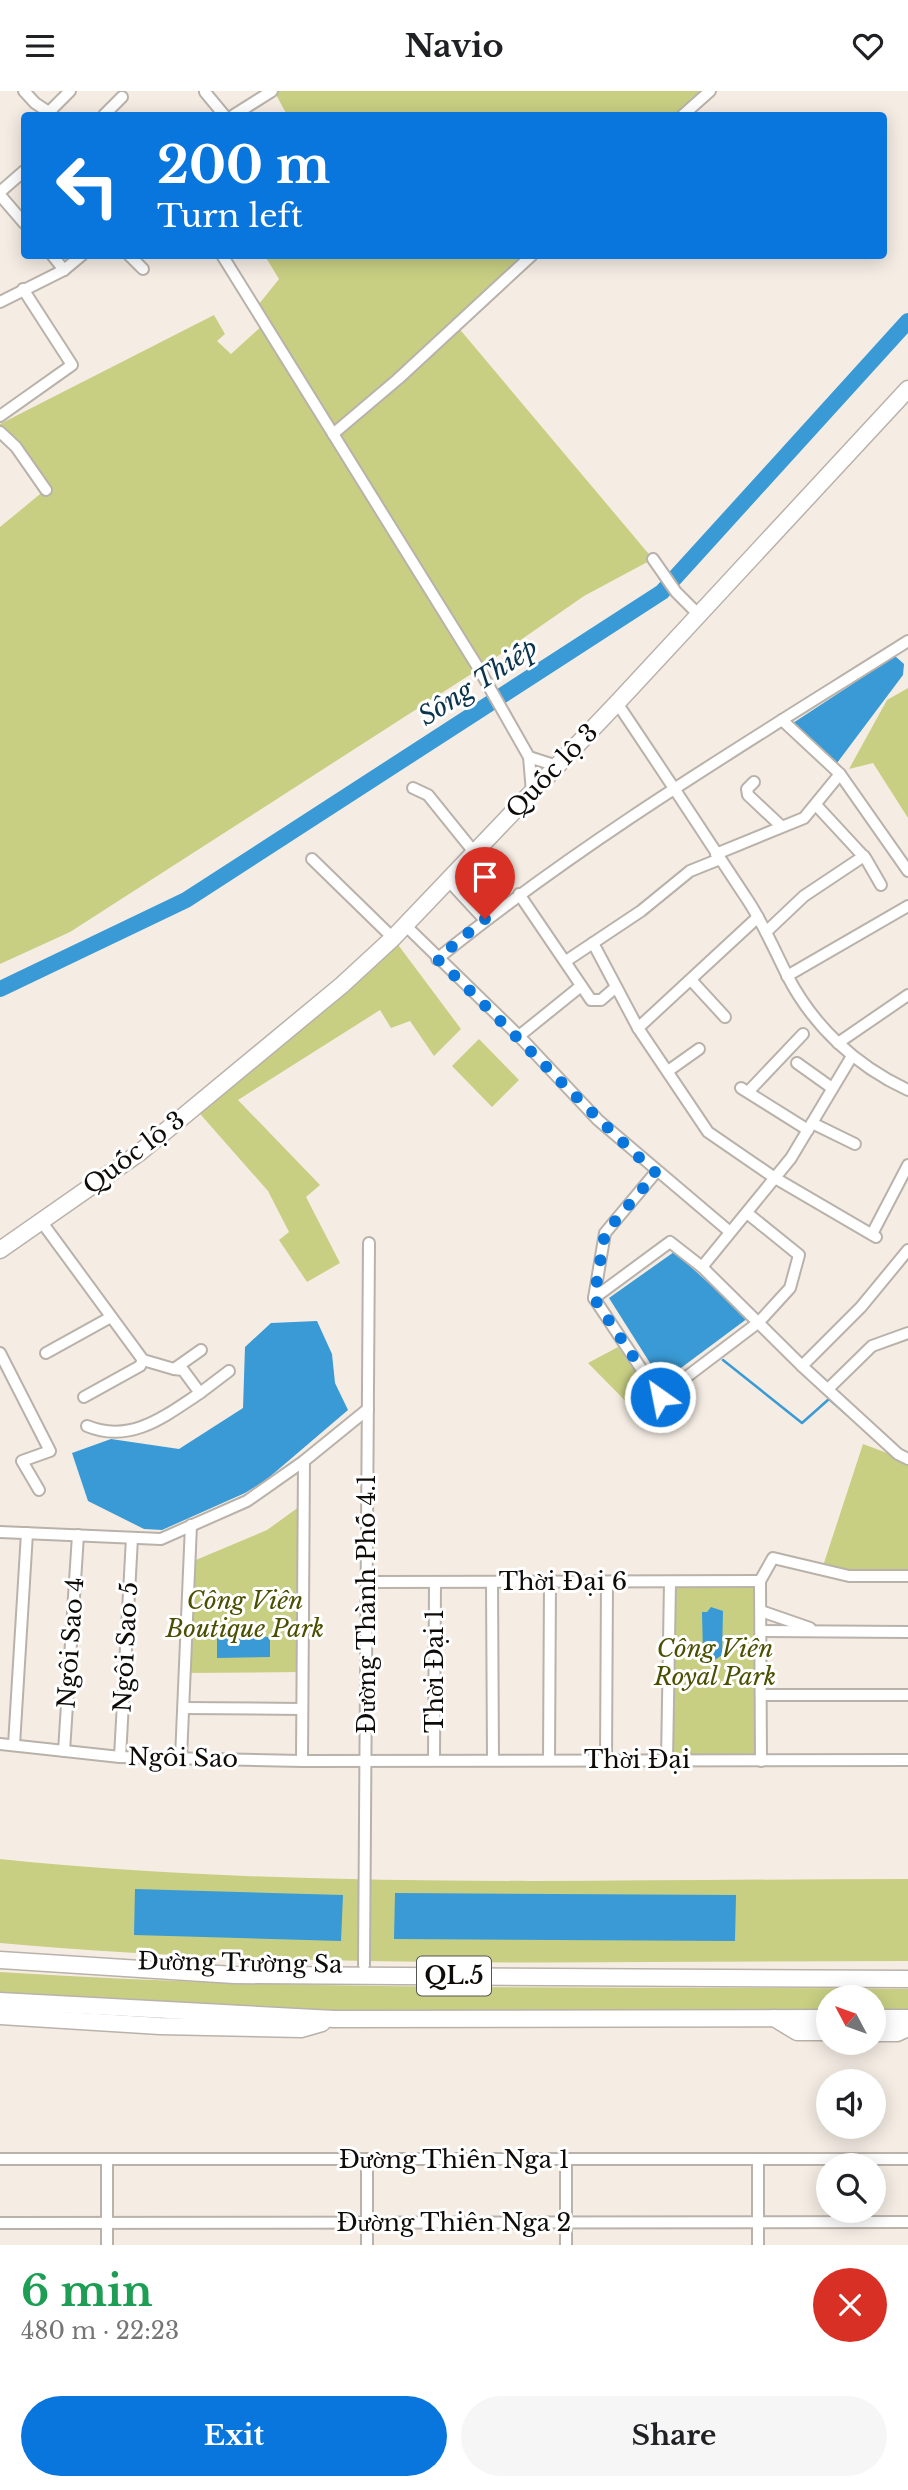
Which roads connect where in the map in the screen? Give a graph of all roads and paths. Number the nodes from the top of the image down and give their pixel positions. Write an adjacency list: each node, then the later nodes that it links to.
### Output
1 (24, 91): 7 (street)
2 (70, 91): 8 (street)
3 (272, 91): 11 (street)
4 (710, 91): 12 (street)
5 (205, 92): 10 (street)
6 (122, 97): 9 (street)
7 (49, 112)
8 (52, 112)
9 (107, 112)
10 (222, 112)
11 (239, 112)
12 (686, 112)
13 (21, 174): 14 (street)
14 (0, 193): 15 (street)
15 (21, 219)
16 (55, 259): 21 (street)
17 (77, 259): 21 (street)
18 (133, 259): 22 (street)
19 (224, 259): 28 (street)
20 (528, 259): 28 (street)
21 (64, 269): 23 (street)
22 (144, 269)
23 (23, 289): 24 (street); 26 (street)
24 (0, 302)
25 (908, 389): 31 (highway, Quốc lộ 3)
26 (0, 416)
27 (0, 432): 29 (street)
28 (333, 434): 35 (street)
29 (46, 490)
30 (654, 561): 31 (street)
31 (699, 615): 33 (highway, Quốc lộ 3)
32 (908, 641): 34 (street)
33 (617, 703): 36 (highway, Quốc lộ 3); 39 (street)
34 (782, 720): 37 (street); 39 (street)
35 (529, 757): 36 (street); 41 (street)
36 (557, 766): 41 (highway, Quốc lộ 3)
37 (840, 774): 42 (street); 48 (street)
38 (754, 782): 43 (street)
39 (673, 787): 45 (street); 51 (street)
40 (412, 788): 44 (street)
41 (532, 792): 44 (highway, Quốc lộ 3)
42 (816, 805): 43 (street); 46 (street)
43 (781, 826): 45 (street)
44 (474, 852): 49 (highway, Quốc lộ 3)
45 (718, 856): 53 (street); 58 (street)
46 (864, 856): 50 (street); 56 (street)
47 (312, 859): 57 (street)
48 (908, 871)
49 (448, 880): 54 (street); 55 (highway, Quốc lộ 3)
50 (881, 885)
51 (519, 894): 54 (street); 60 (street)
52 (908, 906): 61 (street)
53 (758, 917): 56 (street); 62 (street)
54 (485, 919): 59 (street)
55 (405, 925): 57 (highway, Quốc lộ 3); 59 (street)
56 (766, 932): 61 (street)
57 (393, 938): 83 (highway, Quốc lộ 3)
58 (593, 943): 60 (street); 64 (street)
59 (437, 959): 69 (street)
60 (566, 961): 63 (street)
61 (787, 976): 70 (street)
62 (691, 980): 66 (street); 67 (street)
63 (581, 986): 64 (street); 69 (street)
64 (616, 987): 67 (street)
65 (908, 995): 70 (street)
66 (725, 1017)
67 (638, 1028): 74 (street)
68 (803, 1034): 77 (street)
69 (519, 1036): 80 (street)
70 (838, 1043): 72 (street)
71 (699, 1049): 74 (street)
72 (852, 1056): 75 (street); 76 (street)
73 (797, 1063): 75 (street)
74 (668, 1071): 81 (street)
75 (832, 1088): 77 (street)
76 (908, 1090)
77 (810, 1126): 78 (street); 81 (street)
78 (855, 1144)
79 (908, 1165): 81 (street)
80 (656, 1173): 84 (street); 89 (street)
81 (775, 1178): 82 (street)
82 (747, 1213): 84 (street); 91 (street)
83 (41, 1221): 86 (highway, Quốc lộ 3); 90 (street)
84 (730, 1232): 88 (street)
85 (369, 1243): 103 (street, Đường Thành Phố 4.1)
86 (1, 1245)
87 (908, 1250): 97 (street)
88 (702, 1267): 89 (street); 91 (street)
89 (594, 1298): 91 (street)
90 (111, 1317): 95 (street); 96 (street)
91 (759, 1322): 97 (street)
92 (908, 1333): 100 (street)
93 (201, 1350): 98 (street)
94 (0, 1353): 107 (street)
95 (46, 1353)
96 (143, 1360): 98 (street); 102 (street)
97 (803, 1366): 100 (street)
98 (174, 1370): 101 (street)
99 (229, 1371): 101 (street)
100 (828, 1389): 105 (street)
101 (200, 1392): 104 (street)
102 (84, 1397)
103 (368, 1409): 106 (street); 120 (street, Đường Thành Phố 4.1)
104 (87, 1426)
105 (908, 1459)
106 (304, 1461): 108 (street); 128 (street)
107 (39, 1490)
108 (191, 1525): 112 (street); 127 (street)
109 (0, 1532): 110 (street)
110 (27, 1533): 111 (street); 130 (street)
111 (78, 1535): 112 (street); 131 (street, Ngôi Sao 4)
112 (132, 1538): 132 (street, Ngôi Sao 5)
113 (908, 1576): 115 (street)
114 (670, 1581): 115 (street, Thời Đại 6); 119 (street, Thời Đại 6); 141 (street)
115 (760, 1581): 121 (street)
116 (435, 1582): 117 (street, Thời Đại 6); 120 (street, Thời Đại 6); 135 (street, Thời Đại 1)
117 (492, 1582): 118 (street, Thời Đại 6); 136 (street)
118 (550, 1582): 119 (street, Thời Đại 6); 137 (street)
119 (607, 1582): 138 (street)
120 (367, 1583): 134 (street, Đường Thành Phố 4.1)
121 (761, 1611): 122 (street); 123 (street)
122 (761, 1631): 123 (street); 125 (street)
123 (819, 1632): 124 (street)
124 (908, 1632)
125 (762, 1695): 126 (street); 142 (street)
126 (908, 1696)
127 (184, 1708): 128 (street); 133 (street)
128 (302, 1709): 140 (street)
129 (0, 1744): 130 (street, Ngôi Sao)
130 (14, 1745): 131 (street, Ngôi Sao)
131 (64, 1751): 132 (street, Ngôi Sao)
132 (120, 1757): 133 (street, Ngôi Sao)
133 (181, 1758): 140 (street, Ngôi Sao)
134 (366, 1759): 135 (street, Thời Đại); 140 (street, Ngôi Sao); 145 (street, Đường Thành Phố 4.1)
135 (434, 1759): 136 (street, Thời Đại)
136 (494, 1760): 137 (street, Thời Đại)
137 (548, 1760): 138 (street, Thời Đại)
138 (606, 1760): 141 (street, Thời Đại)
139 (908, 1760): 142 (street, Thời Đại)
140 (302, 1761)
141 (667, 1761): 142 (street, Thời Đại)
142 (761, 1761)
143 (0, 1951): 145 (highway, Đường Trường Sa / QL.5)
144 (0, 1960): 146 (highway, Đường Trường Sa / QL.5)
145 (364, 1965): 146 (highway, Đường Trường Sa / QL.5)
146 (479, 1976): 147 (highway, Đường Trường Sa / QL.5)
147 (908, 1978)
148 (0, 2001): 154 (highway, Đường Trường Sa / QL.5)
149 (0, 2015): 154 (highway, Đường Trường Sa / QL.5)
150 (774, 2018): 151 (highway, Đường Trường Sa / QL.5); 154 (highway, Đường Trường Sa / QL.5); 156 (highway, Đường Trường Sa / QL.5)
151 (816, 2018)
152 (886, 2018): 153 (highway)
153 (908, 2018)
154 (334, 2019)
155 (908, 2028): 157 (highway)
156 (816, 2032)
157 (886, 2033)
158 (0, 2159): 159 (street, Đường Thiên Nga 1)
159 (107, 2159): 160 (street, Đường Thiên Nga 1); 166 (street)
160 (367, 2159): 163 (street, Đường Thiên Nga 1); 167 (street)
161 (758, 2159): 162 (street, Đường Thiên Nga 1); 163 (street, Đường Thiên Nga 1); 169 (street)
162 (908, 2159)
163 (566, 2160): 168 (street)
164 (908, 2222): 169 (street, Đường Thiên Nga 2)
165 (0, 2223): 166 (street, Đường Thiên Nga 2)
166 (107, 2223): 167 (street, Đường Thiên Nga 2); 170 (street)
167 (367, 2223): 168 (street, Đường Thiên Nga 2); 171 (street)
168 (566, 2223): 169 (street, Đường Thiên Nga 2); 172 (street)
169 (758, 2223): 173 (street)
170 (107, 2245)
171 (367, 2245)
172 (566, 2245)
173 (758, 2245)

